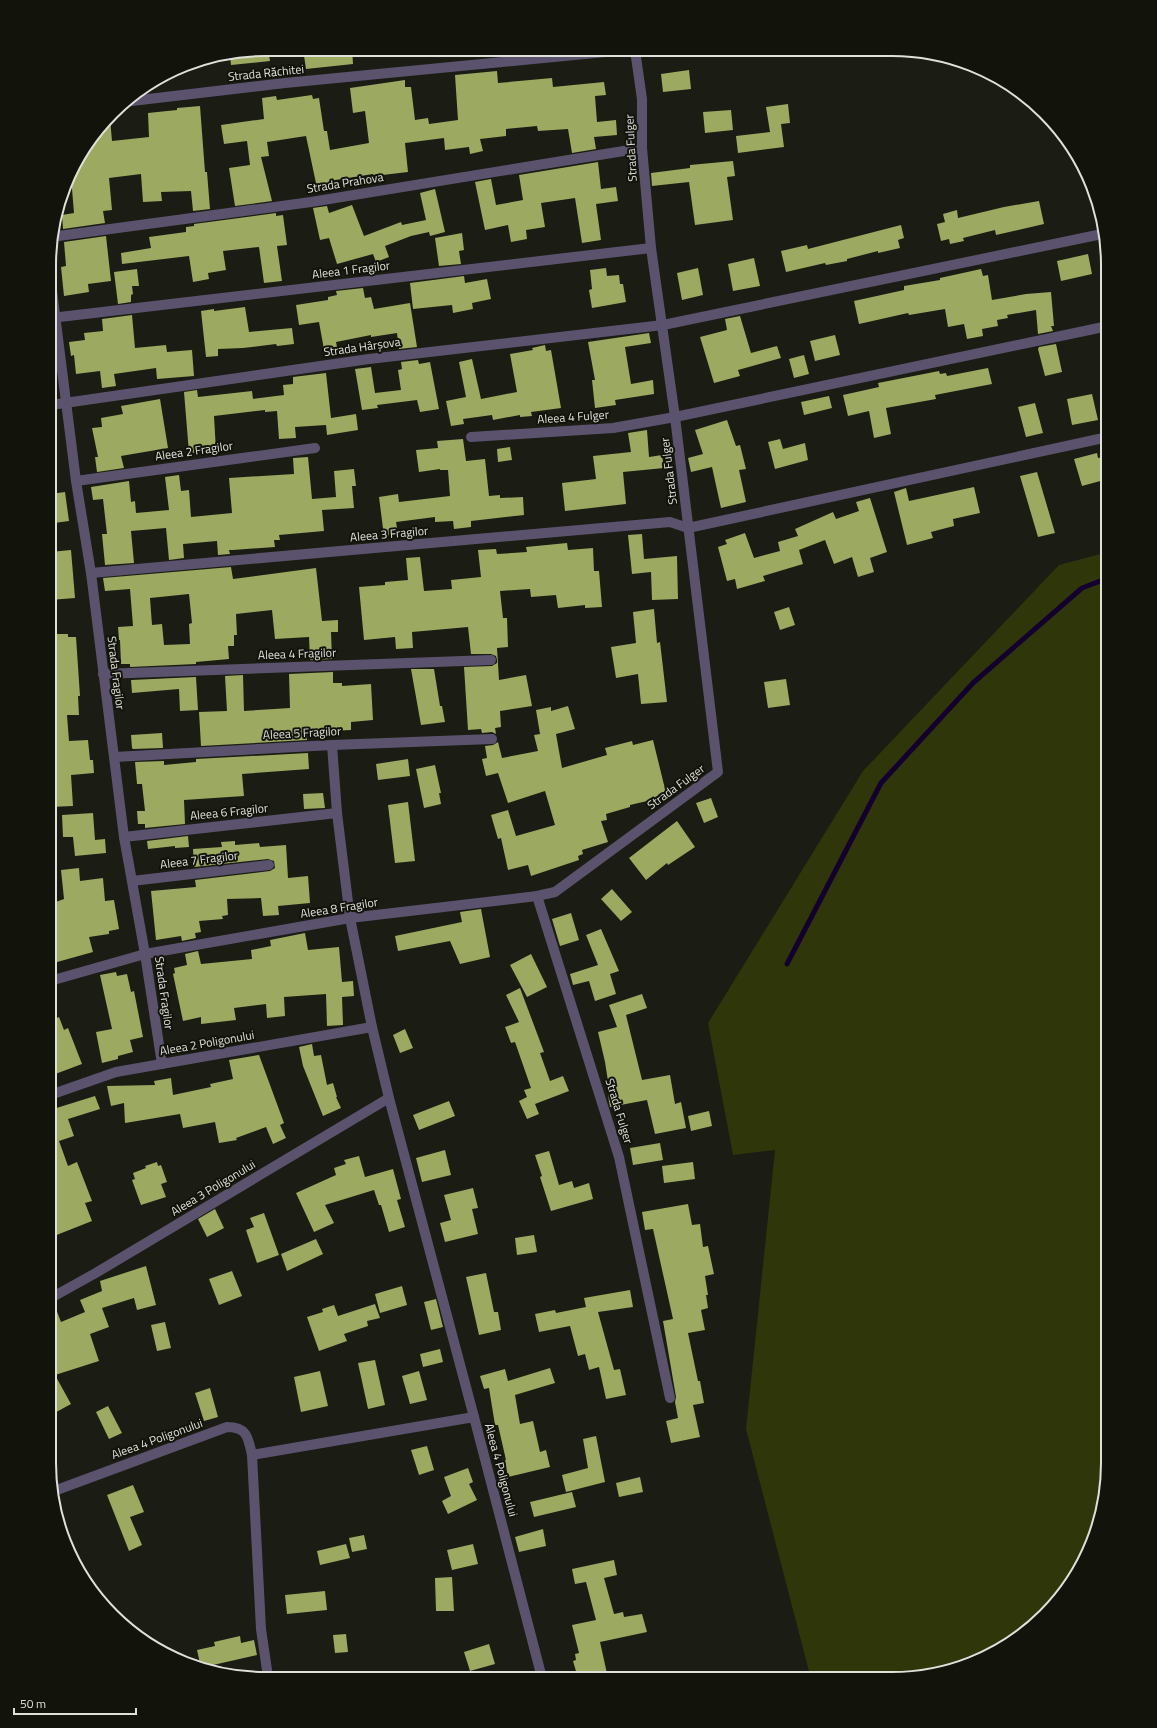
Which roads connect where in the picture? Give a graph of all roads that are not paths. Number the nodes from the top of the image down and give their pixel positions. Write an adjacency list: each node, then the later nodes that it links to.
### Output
1 (564, 56): 3 (street, Strada Răchitei)
2 (636, 56): 4 (street, Strada Fulger)
3 (136, 100)
4 (642, 148): 6 (street, Strada Prahova); 7 (street, Strada Fulger)
5 (1099, 235): 9 (street, Strada Hârșova)
6 (58, 236)
7 (651, 248): 8 (street, Aleea 1 Fragilor); 9 (street, Strada Fulger)
8 (56, 318)
9 (663, 325): 12 (street, Strada Hârșova); 14 (street, Strada Fulger)
10 (1101, 327): 14 (street, Aleea 4 Fulger)
11 (56, 338): 12 (street, Strada Fragilor)
12 (66, 403): 13 (street, Strada Hârșova); 18 (street, Strada Fragilor)
13 (56, 404)
14 (675, 417): 15 (street, Aleea 4 Fulger); 19 (street, Strada Fulger)
15 (471, 437)
16 (1101, 439): 19 (street)
17 (315, 448): 18 (street, Aleea 2 Fragilor)
18 (76, 481): 20 (street, Strada Fragilor)
19 (688, 528): 20 (street, Aleea 3 Fragilor); 30 (street, Strada Fulger)
20 (91, 573): 22 (street, Strada Fragilor)
21 (491, 660): 22 (street, Aleea 4 Fragilor)
22 (103, 674): 25 (street, Strada Fragilor)
23 (492, 739): 24 (street, Aleea 5 Fragilor)
24 (332, 745): 25 (street, Aleea 5 Fragilor); 26 (street)
25 (114, 756): 27 (street, Strada Fragilor)
26 (337, 813): 27 (street, Aleea 6 Fragilor); 31 (street)
27 (124, 837): 29 (street, Strada Fragilor)
28 (269, 865): 29 (street, Aleea 7 Fragilor)
29 (132, 881): 32 (street, Strada Fragilor)
30 (537, 896): 31 (street, Aleea 8 Fragilor); 39 (street, Strada Fulger)
31 (350, 918): 32 (street, Aleea 8 Fragilor); 34 (street)
32 (145, 954): 33 (street, Aleea 8 Fragilor); 35 (street, Strada Fragilor)
33 (56, 979)
34 (372, 1027): 35 (street, Aleea 2 Poligonului); 37 (street)
35 (162, 1064): 36 (street, Aleea 2 Poligonului)
36 (56, 1093)
37 (390, 1098): 38 (street, Aleea 3 Poligonului); 40 (street)
38 (56, 1295)
39 (670, 1398)
40 (474, 1418): 41 (street, Aleea 4 Poligonului); 44 (street, Aleea 4 Poligonului)
41 (252, 1455): 42 (street, Aleea 4 Poligonului); 43 (street, Aleea 4 Poligonului)
42 (58, 1489)
43 (267, 1672)
44 (540, 1672)

